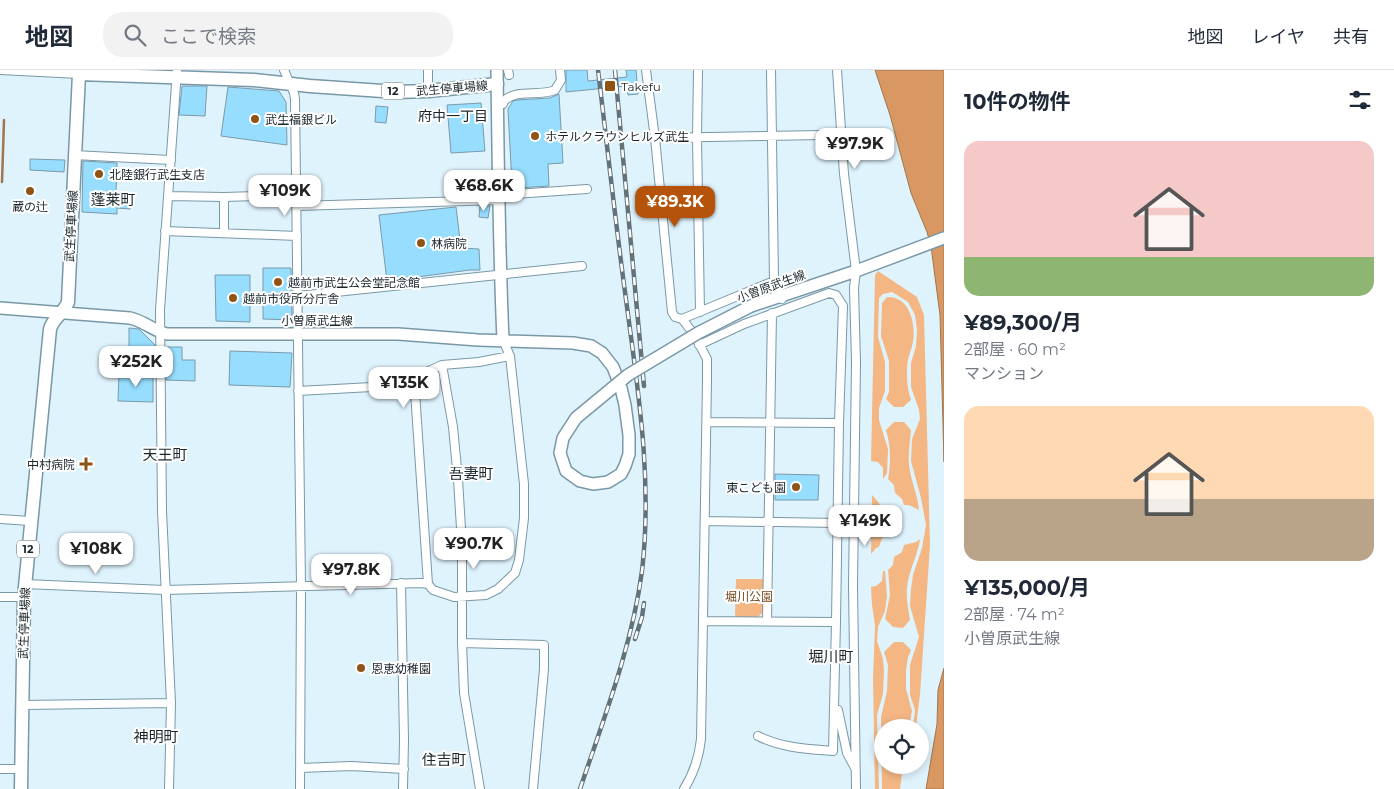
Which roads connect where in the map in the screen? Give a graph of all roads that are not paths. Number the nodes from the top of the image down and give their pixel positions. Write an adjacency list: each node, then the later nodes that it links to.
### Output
1 (0, 70): 10 (street)
2 (284, 70): 12 (street)
3 (428, 70): 14 (street)
4 (497, 70): 13 (main road)
5 (560, 70): 15 (street)
6 (646, 70): 19 (street)
7 (698, 70): 18 (street)
8 (770, 70): 17 (street)
9 (837, 70): 33 (street)
10 (79, 72): 11 (main road, 武生停車場線 / 12); 20 (main road, 武生停車場線 / 12)
11 (177, 74): 12 (main road, 武生停車場線 / 12); 21 (street)
12 (289, 84): 14 (main road, 武生停車場線 / 12); 23 (street)
13 (497, 84): 14 (main road, 武生停車場線 / 12); 26 (main road)
14 (428, 91)
15 (504, 104)
16 (823, 135): 17 (street)
17 (772, 136): 18 (street); 35 (street)
18 (697, 137): 19 (street); 40 (street)
19 (655, 138): 43 (street)
20 (74, 155): 21 (street); 41 (main road, 武生停車場線 / 12)
21 (171, 160): 24 (street)
22 (587, 189): 26 (street)
23 (296, 195): 25 (street); 27 (street)
24 (168, 196): 25 (street); 28 (street)
25 (224, 197): 29 (street)
26 (500, 197): 27 (street); 34 (main road)
27 (296, 206): 30 (street)
28 (166, 231): 29 (street); 44 (street)
29 (224, 233): 30 (street)
30 (297, 236): 36 (street)
31 (944, 238): 33 (main road, 小曽原武生線)
32 (582, 266): 34 (street)
33 (859, 270): 37 (main road, 小曽原武生線); 80 (street)
34 (500, 274): 36 (street); 46 (main road)
35 (774, 281): 37 (street); 40 (street)
36 (298, 296): 45 (street)
37 (780, 296): 39 (street); 46 (main road, 小曽原武生線, bridge)
38 (0, 308): 41 (main road, 小曽原武生線)
39 (786, 308): 42 (street); 54 (street)
40 (700, 312): 43 (street)
41 (61, 313): 44 (main road, 小曽原武生線); 57 (main road, 武生停車場線 / 12)
42 (772, 313): 47 (street); 53 (street)
43 (682, 319): 47 (street)
44 (160, 333): 45 (main road, 小曽原武生線); 64 (street)
45 (298, 334): 46 (main road, 小曽原武生線); 51 (street)
46 (503, 340): 48 (street)
47 (699, 345): 52 (street)
48 (510, 356): 49 (street); 65 (street)
49 (442, 365): 50 (street); 65 (street)
50 (414, 376): 51 (street); 62 (street)
51 (298, 391): 63 (street)
52 (707, 422): 53 (street); 56 (street)
53 (770, 422): 54 (street); 58 (street)
54 (839, 423): 59 (street)
55 (0, 519): 57 (street)
56 (705, 521): 58 (street); 68 (street)
57 (30, 522): 61 (main road, 武生停車場線 / 12)
58 (769, 522): 59 (street); 69 (street)
59 (838, 523): 70 (street)
60 (401, 583): 62 (street); 63 (street); 79 (street)
61 (25, 584): 64 (street); 67 (main road, 武生停車場線 / 12)
62 (428, 584): 65 (street)
63 (301, 587): 64 (street); 76 (street)
64 (165, 590): 73 (street)
65 (463, 596): 71 (street)
66 (0, 597): 67 (street)
67 (24, 597): 74 (main road, 武生停車場線 / 12)
68 (704, 621): 69 (street); 87 (street)
69 (767, 621): 70 (street)
70 (836, 622): 72 (street)
71 (462, 643): 85 (street); 86 (street)
72 (835, 688): 75 (street); 80 (street)
73 (171, 703): 74 (street); 82 (street)
74 (22, 705): 78 (main road, 武生停車場線 / 12)
75 (758, 736)
76 (301, 768): 79 (street); 83 (street)
77 (0, 769): 78 (street)
78 (21, 769): 81 (main road, 武生停車場線 / 12)
79 (404, 769): 84 (street)
80 (856, 771): 88 (street)
81 (21, 789)
82 (169, 789)
83 (300, 789)
84 (404, 789)
85 (480, 789)
86 (533, 789)
87 (684, 789)
88 (856, 789)

